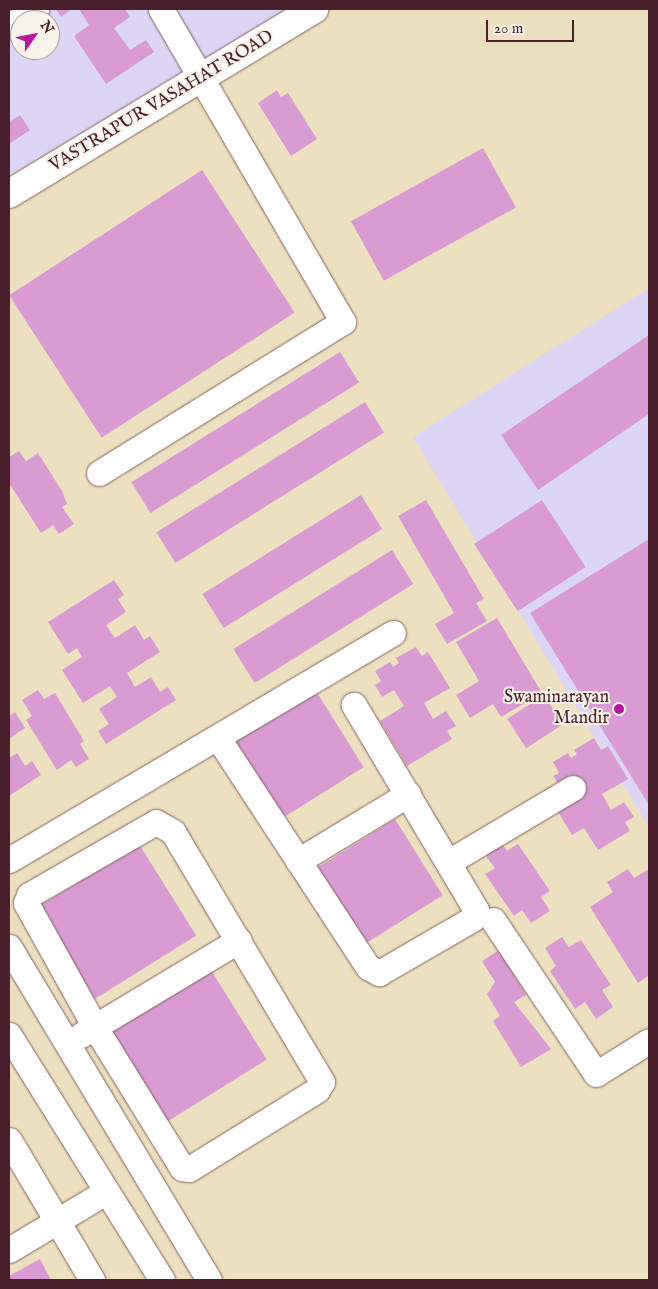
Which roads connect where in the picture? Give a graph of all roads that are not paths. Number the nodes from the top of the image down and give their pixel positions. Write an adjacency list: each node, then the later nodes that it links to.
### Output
1 (36, 9): 4 (street)
2 (161, 9): 5 (street)
3 (314, 9): 5 (street, VASTRAPUR VASAHAT ROAD)
4 (9, 26)
5 (202, 77): 6 (street, VASTRAPUR VASAHAT ROAD); 7 (street)
6 (9, 194)
7 (99, 473)
8 (393, 634): 10 (street)
9 (354, 705): 12 (street)
10 (218, 738): 13 (street); 14 (street)
11 (573, 788): 15 (street)
12 (408, 794): 14 (street); 15 (street)
13 (9, 860)
14 (298, 861): 15 (street)
15 (450, 861)
16 (493, 920): 21 (street)
17 (239, 940): 19 (street); 19 (street); 24 (street)
18 (9, 947): 22 (street)
19 (95, 1027): 22 (street); 24 (street)
20 (9, 1035): 26 (street)
21 (649, 1040)
22 (66, 1044): 25 (street)
23 (9, 1140): 27 (street)
24 (168, 1146): 25 (street)
25 (138, 1165): 31 (street)
26 (107, 1191): 27 (street); 30 (street)
27 (56, 1220): 28 (street); 29 (street)
28 (9, 1250)
29 (92, 1280)
30 (162, 1280)
31 (209, 1280)

